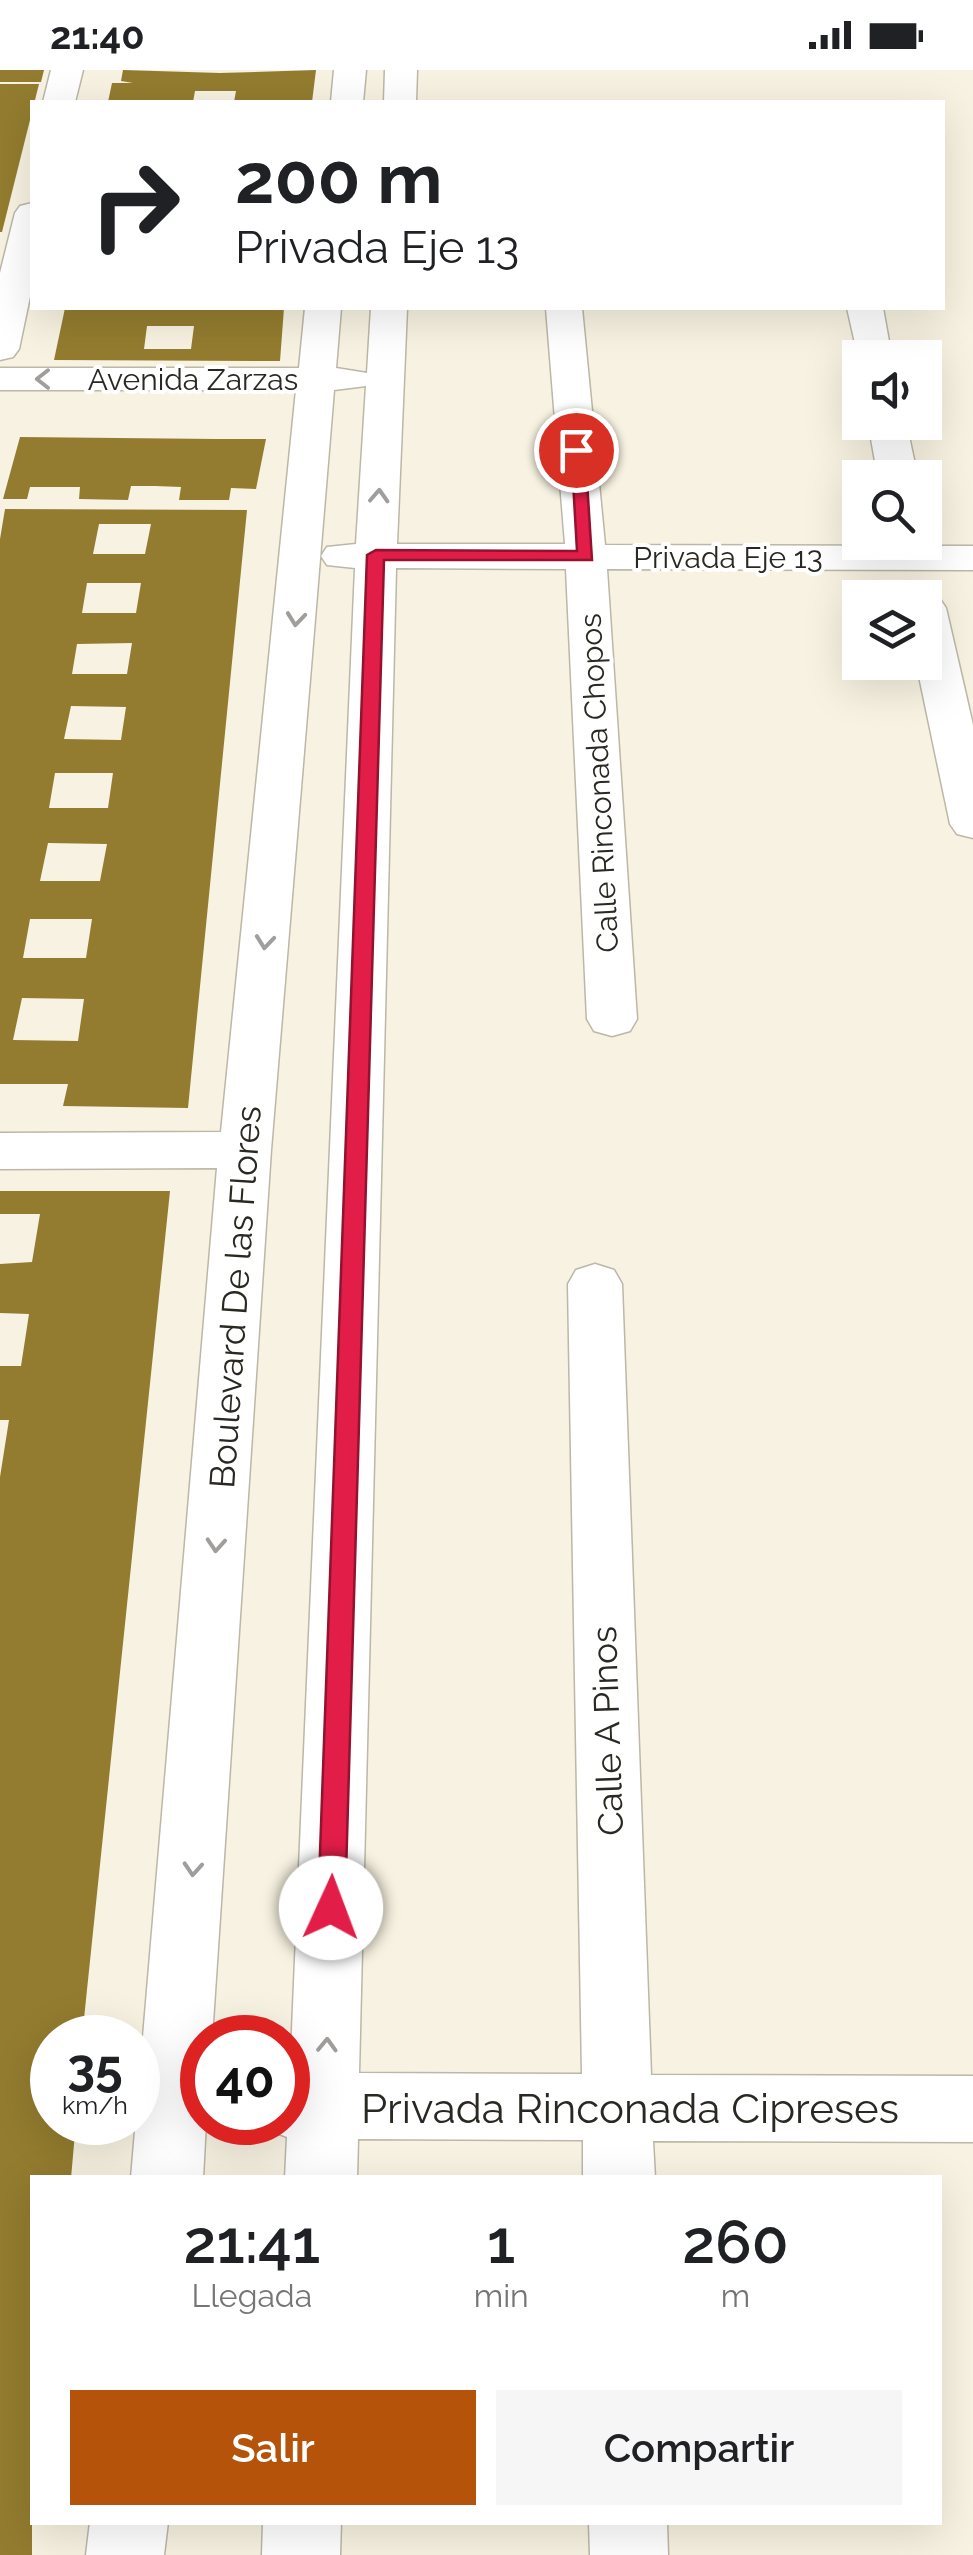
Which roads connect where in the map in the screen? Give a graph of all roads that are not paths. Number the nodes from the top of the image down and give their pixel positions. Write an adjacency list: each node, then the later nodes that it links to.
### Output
1 (66, 70): 4 (street)
2 (350, 70): 5 (street)
3 (402, 70): 6 (street)
4 (59, 100)
5 (346, 100)
6 (400, 100)
7 (30, 222): 13 (street)
8 (323, 310): 16 (street)
9 (389, 310): 15 (street)
10 (564, 310): 23 (street, Calle Rinconada Chopos)
11 (864, 310): 12 (street)
12 (870, 340)
13 (0, 349)
14 (0, 379): 16 (street, Avenida Zarzas, one-way to 14)
15 (384, 398): 16 (street, Avenida Zarzas); 21 (street, one-way to 15)
16 (300, 404): 22 (street, Boulevard De las Flores)
17 (0, 414): 18 (street, Avenida Zarzas)
18 (194, 416)
19 (842, 551): 23 (street, Privada Eje 13)
20 (942, 554): 24 (street, Privada Eje 13)
21 (376, 555): 22 (street, Privada Eje 13); 23 (street, Privada Eje 13); 32 (street, one-way to 21)
22 (302, 556): 28 (street, Boulevard De las Flores, one-way to 28)
23 (586, 556): 27 (street, Calle Rinconada Chopos)
24 (973, 558)
25 (941, 680): 26 (street)
26 (973, 824)
27 (612, 1020)
28 (245, 1150): 29 (street); 31 (street, Boulevard De las Flores, one-way to 31)
29 (0, 1152)
30 (595, 1284): 34 (street, Calle A Pinos)
31 (194, 2015)
32 (310, 2018)
33 (310, 2107): 34 (street, Privada Rinconada Cipreses)
34 (617, 2107): 35 (street, Privada Rinconada Cipreses); 40 (street, Calle A Pinos)
35 (973, 2109)
36 (310, 2126): 39 (street)
37 (180, 2136): 38 (street, Boulevard De las Flores)
38 (169, 2175)
39 (320, 2175)
40 (619, 2175)
41 (129, 2525): 44 (street)
42 (302, 2525): 45 (street)
43 (628, 2525): 46 (street)
44 (125, 2555)
45 (300, 2555)
46 (629, 2555)

